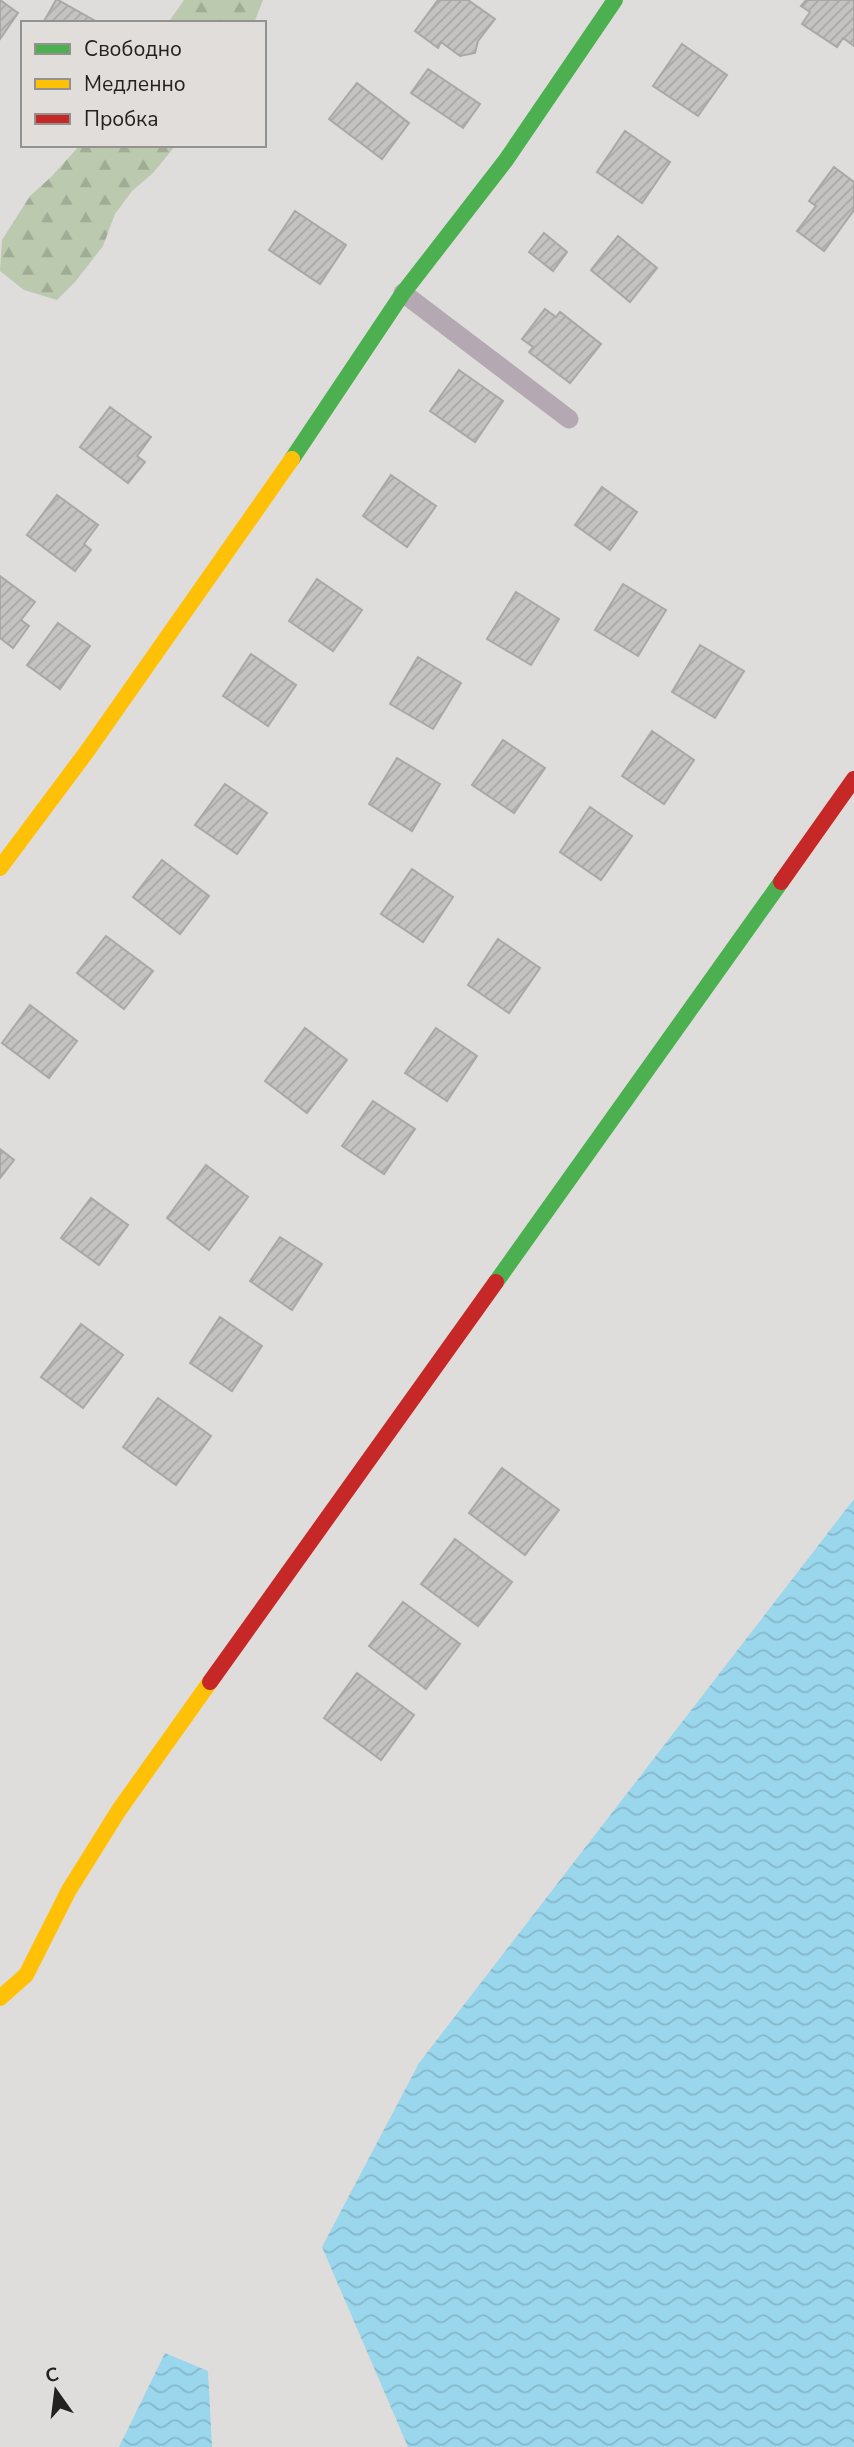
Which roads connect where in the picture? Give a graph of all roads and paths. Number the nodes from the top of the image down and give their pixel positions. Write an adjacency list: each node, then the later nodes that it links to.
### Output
1 (615, 0): 2 (street)
2 (404, 293): 3 (lane); 5 (street)
3 (569, 419)
4 (854, 779): 6 (street)
5 (0, 869)
6 (0, 1998)

